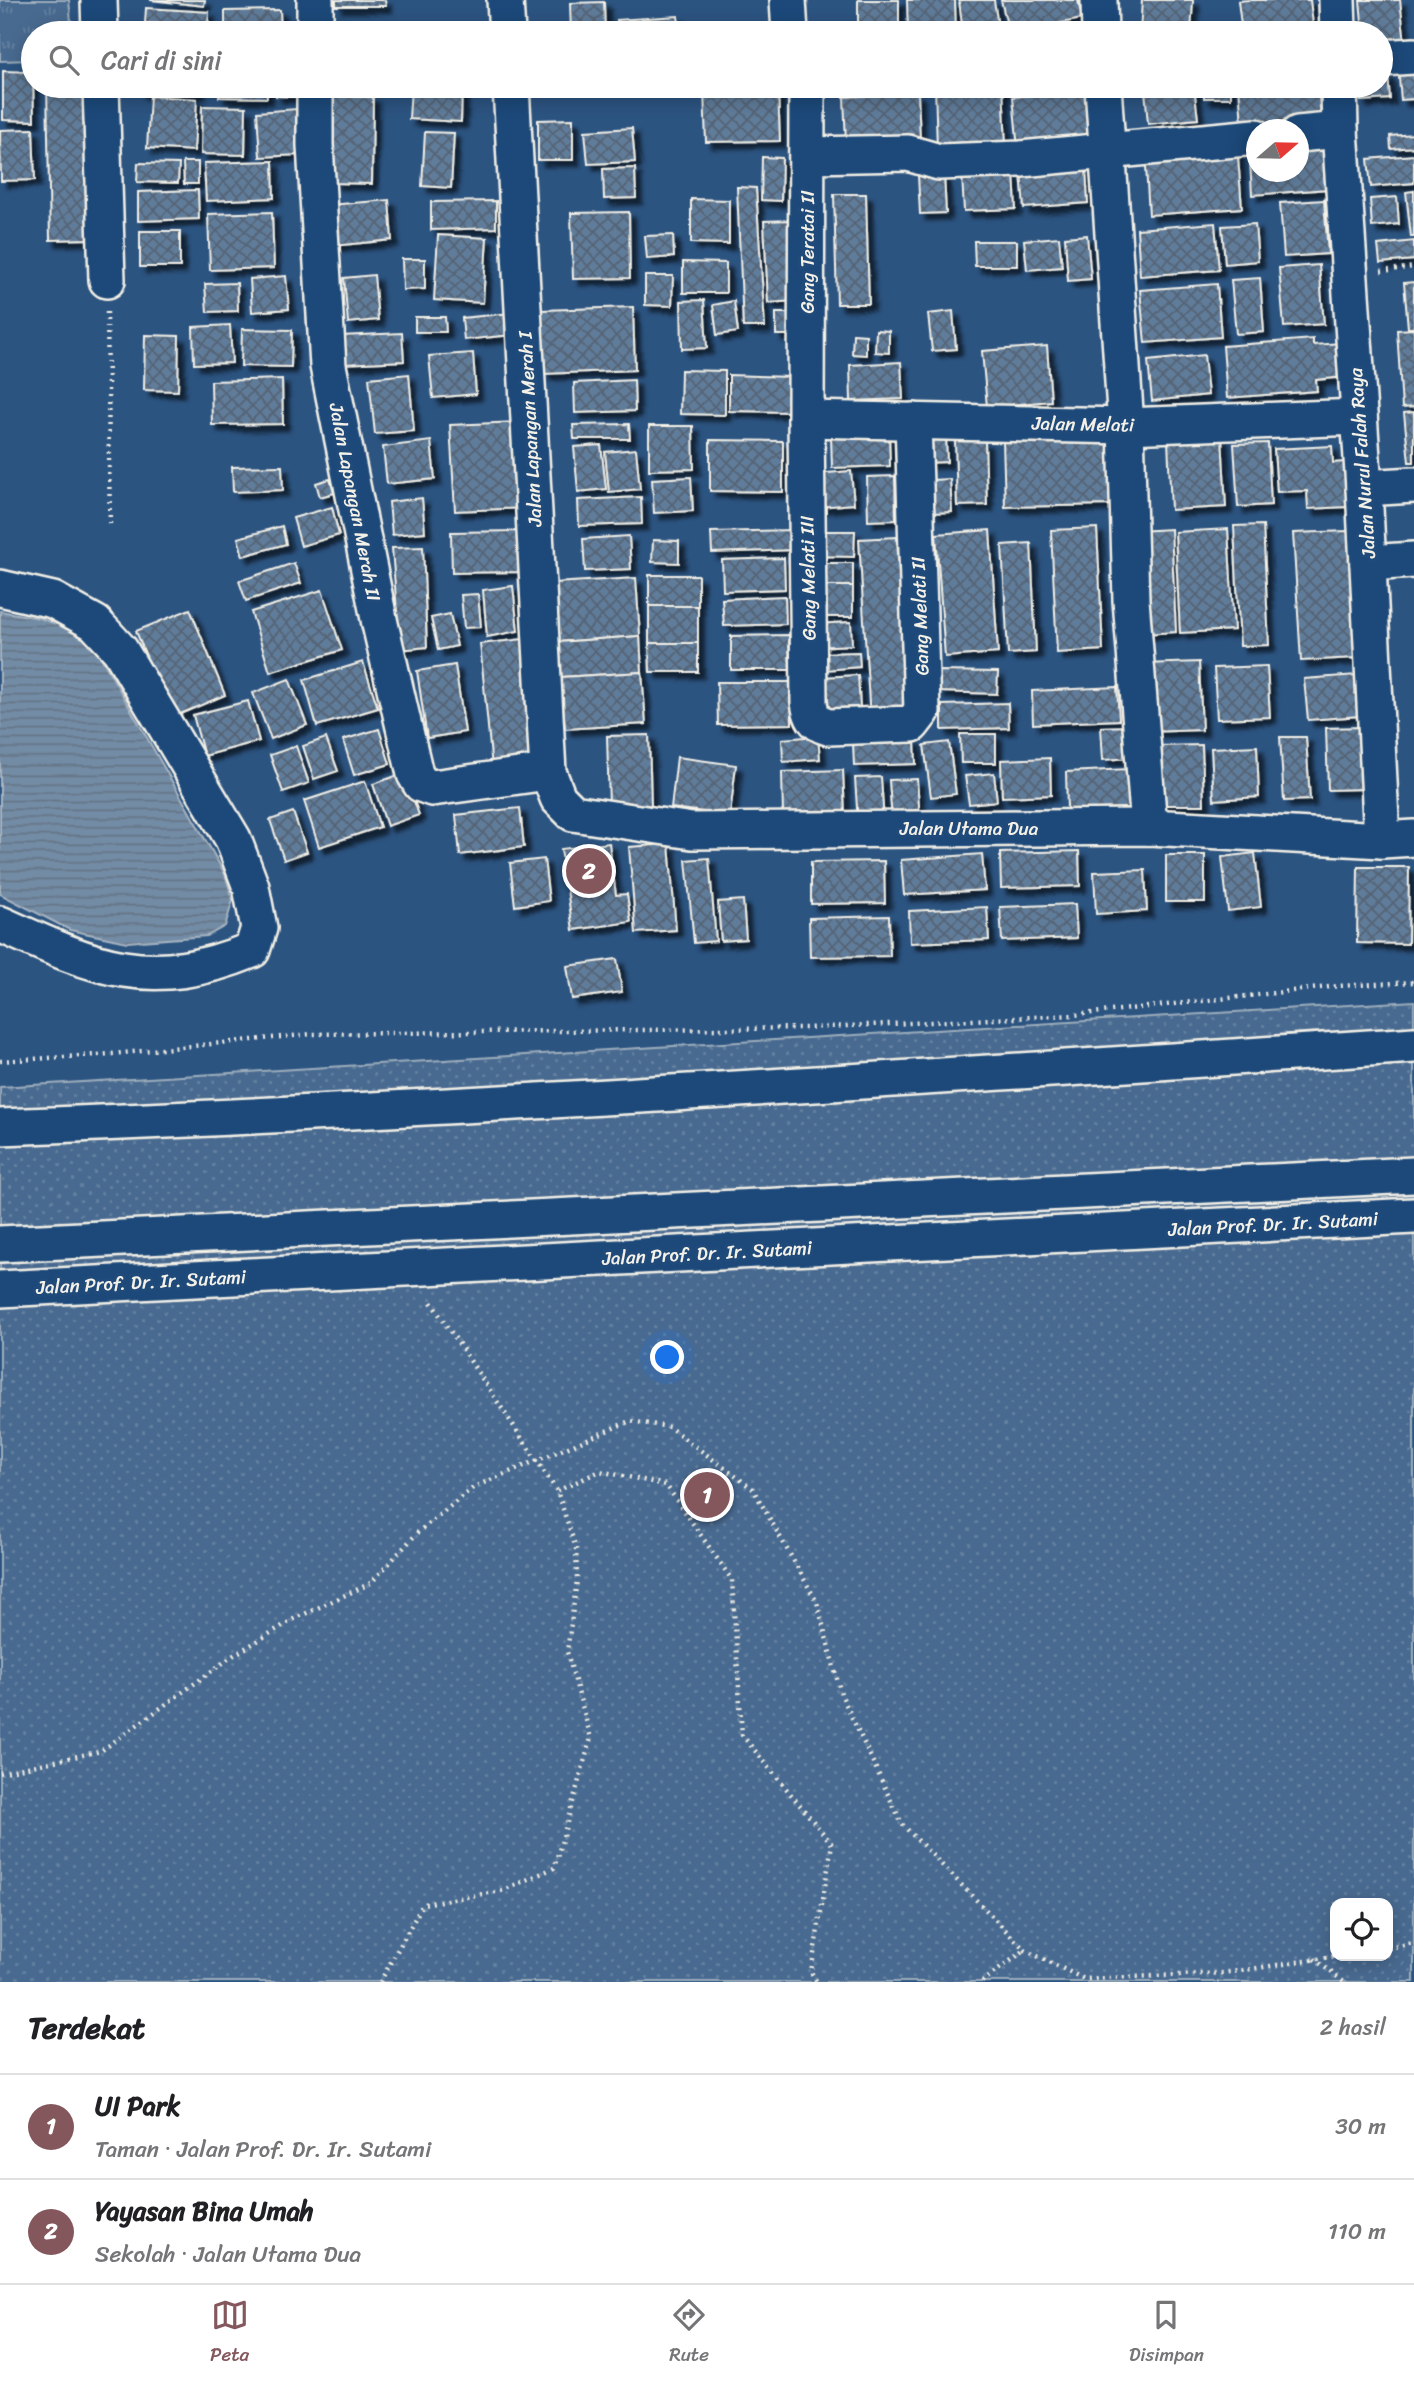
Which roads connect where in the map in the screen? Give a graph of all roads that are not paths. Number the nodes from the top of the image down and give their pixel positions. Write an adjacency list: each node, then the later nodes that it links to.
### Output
1 (99, 0): 7 (street)
2 (315, 0): 8 (street)
3 (505, 0): 9 (street)
4 (788, 0): 10 (street)
5 (1099, 0): 11 (street)
6 (1337, 0): 12 (street)
7 (100, 21)
8 (315, 21)
9 (507, 21)
10 (789, 21)
11 (1100, 21)
12 (1338, 21)
13 (1414, 56): 14 (street)
14 (1393, 57)
15 (101, 98): 26 (street)
16 (315, 98): 37 (street, Jalan Lapangan Merah II)
17 (512, 98): 37 (street, Jalan Lapangan Merah I)
18 (807, 98): 25 (street, Gang Teratai II)
19 (1104, 98): 24 (street)
20 (1339, 98): 21 (street, Jalan Nurul Falah Raya)
21 (1340, 130): 22 (street); 27 (street, Jalan Nurul Falah Raya)
22 (1309, 133)
23 (1246, 138): 24 (street)
24 (1106, 150): 25 (street); 30 (street)
25 (808, 155): 28 (street, Gang Teratai II)
26 (107, 280)
27 (1359, 417): 30 (street, Jalan Melati); 32 (street, Jalan Nurul Falah Raya)
28 (806, 419): 29 (street, Jalan Melati); 36 (street, Gang Melati III)
29 (914, 421): 30 (street, Jalan Melati); 36 (street, Gang Melati II)
30 (1126, 426): 38 (street)
31 (1414, 485): 32 (street)
32 (1364, 488): 34 (street, Jalan Nurul Falah Raya)
33 (1414, 560): 34 (street)
34 (1368, 563): 39 (street, Jalan Nurul Falah Raya)
35 (0, 588): 40 (street)
36 (828, 727)
37 (548, 772): 38 (street, Jalan Utama Dua)
38 (1149, 827): 39 (street, Jalan Utama Dua)
39 (1398, 839)
40 (0, 924)
41 (1414, 1045): 42 (street)
42 (0, 1127)
43 (1414, 1175): 45 (street)
44 (1414, 1216): 46 (street, Jalan Prof. Dr. Ir. Sutami)
45 (0, 1244)
46 (0, 1289)

